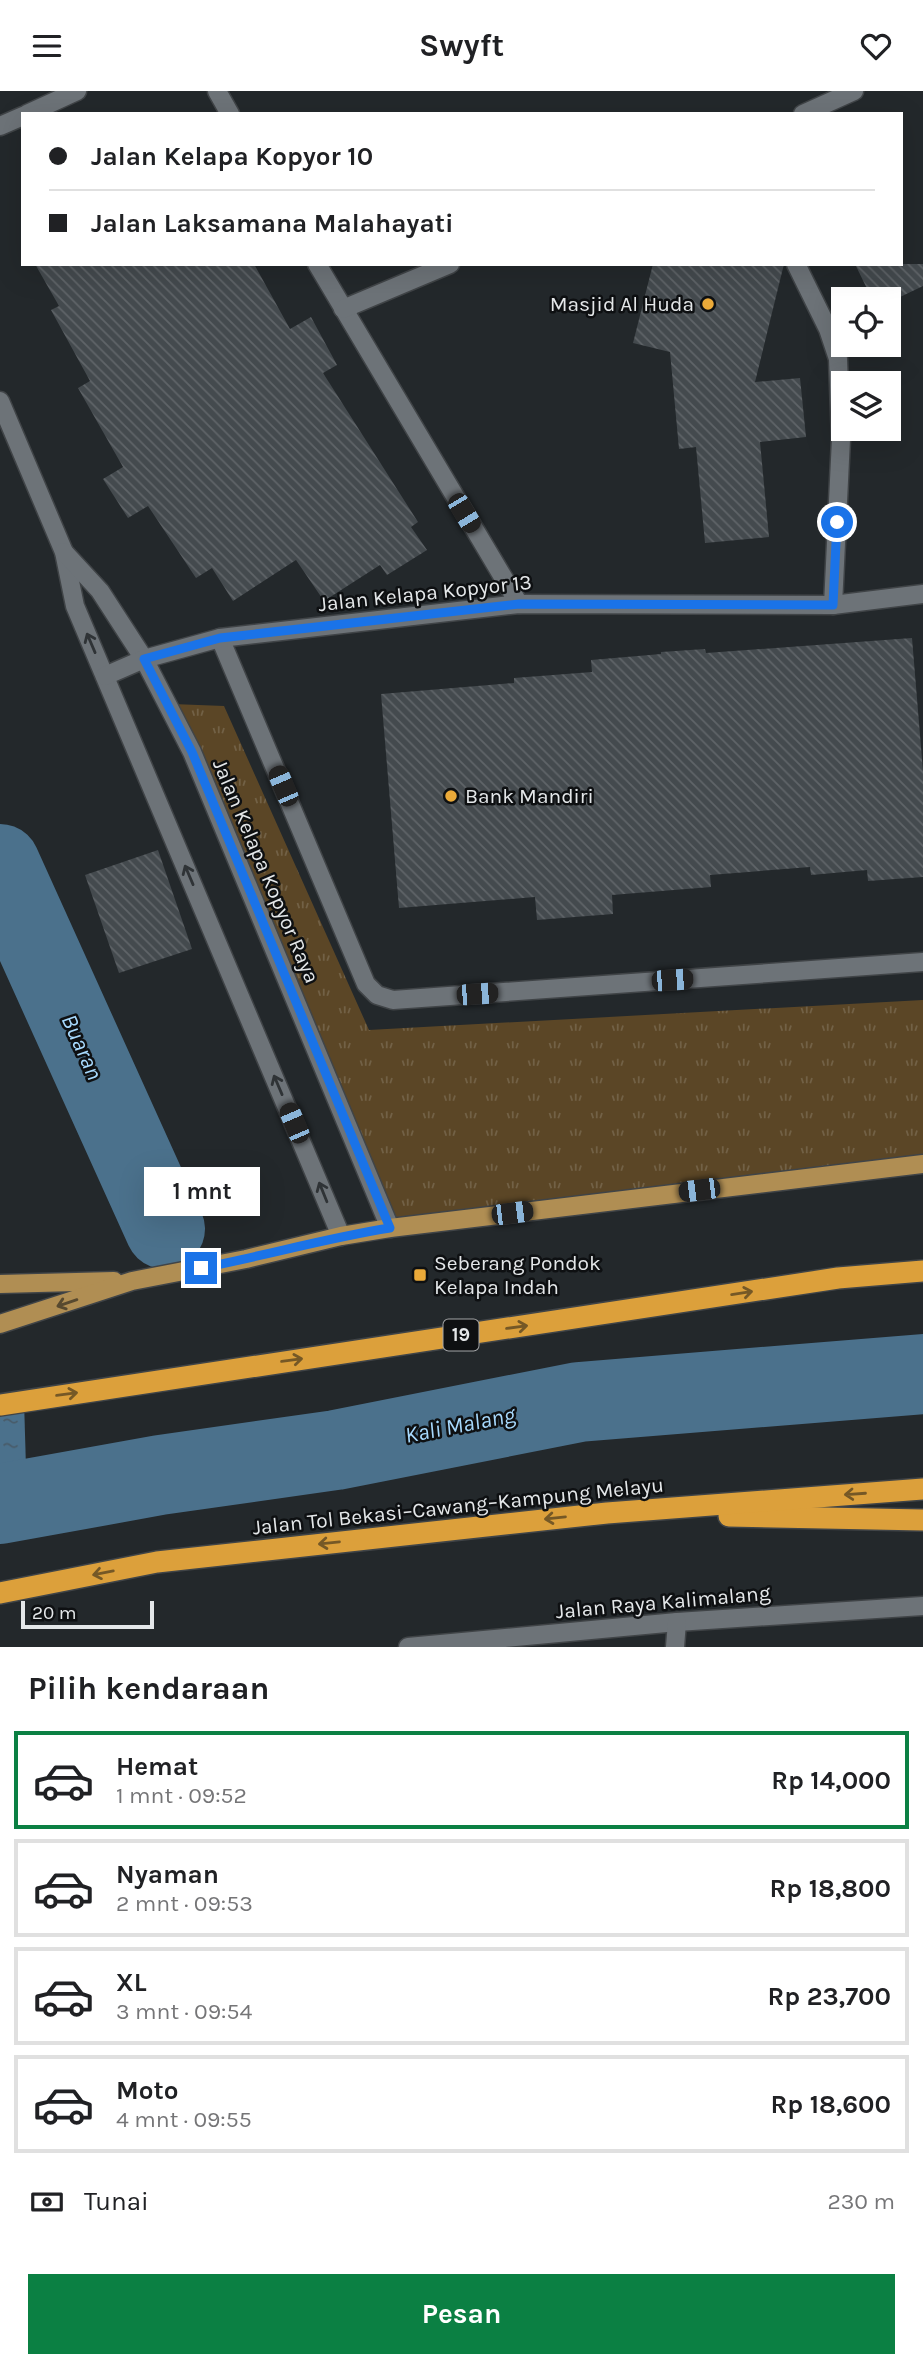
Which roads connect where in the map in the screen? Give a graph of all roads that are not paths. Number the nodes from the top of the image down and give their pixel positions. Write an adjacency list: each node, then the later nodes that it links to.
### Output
1 (77, 91): 4 (street)
2 (217, 91): 5 (street)
3 (854, 91): 6 (street)
4 (32, 112)
5 (229, 112)
6 (807, 112)
7 (21, 117): 8 (street)
8 (0, 126)
9 (318, 266): 12 (street)
10 (445, 266): 12 (street)
11 (797, 266): 17 (street)
12 (343, 309): 16 (street)
13 (0, 401): 14 (street, Jalan Kelapa Kopyor Raya)
14 (64, 552): 19 (street, Jalan Kelapa Kopyor Raya); 20 (street, Jalan Kelapa Kopyor Raya, one-way to 14)
15 (923, 594): 17 (street, Jalan Kelapa Kopyor 13)
16 (519, 604): 17 (street, Jalan Kelapa Kopyor 13); 18 (street, Jalan Kelapa Kopyor 13)
17 (833, 605)
18 (220, 638): 19 (street, Jalan Kelapa Kopyor 13); 21 (street)
19 (144, 659): 20 (street, Jalan Kelapa Kopyor 13); 23 (street, Jalan Kelapa Kopyor Raya)
20 (105, 676): 24 (street, Jalan Kelapa Kopyor Raya, one-way to 20)
21 (923, 962)
22 (923, 1164): 23 (main road)
23 (390, 1228): 24 (main road)
24 (341, 1236): 26 (main road)
25 (923, 1271): 29 (highway, 19, one-way to 25)
26 (132, 1281): 27 (main road); 28 (main road, one-way to 28)
27 (0, 1284)
28 (0, 1324)
29 (0, 1405)
30 (923, 1489): 31 (highway, Jalan Tol Bekasi–Cawang–Kampung Melayu, one-way to 31)
31 (607, 1513): 32 (highway); 33 (highway, Jalan Tol Bekasi–Cawang–Kampung Melayu, one-way to 33)
32 (923, 1520)
33 (0, 1593)
34 (923, 1606): 35 (street, Jalan Raya Kalimalang)
35 (677, 1622): 36 (street, Jalan Raya Kalimalang); 37 (street)
36 (408, 1647)
37 (675, 1647)

